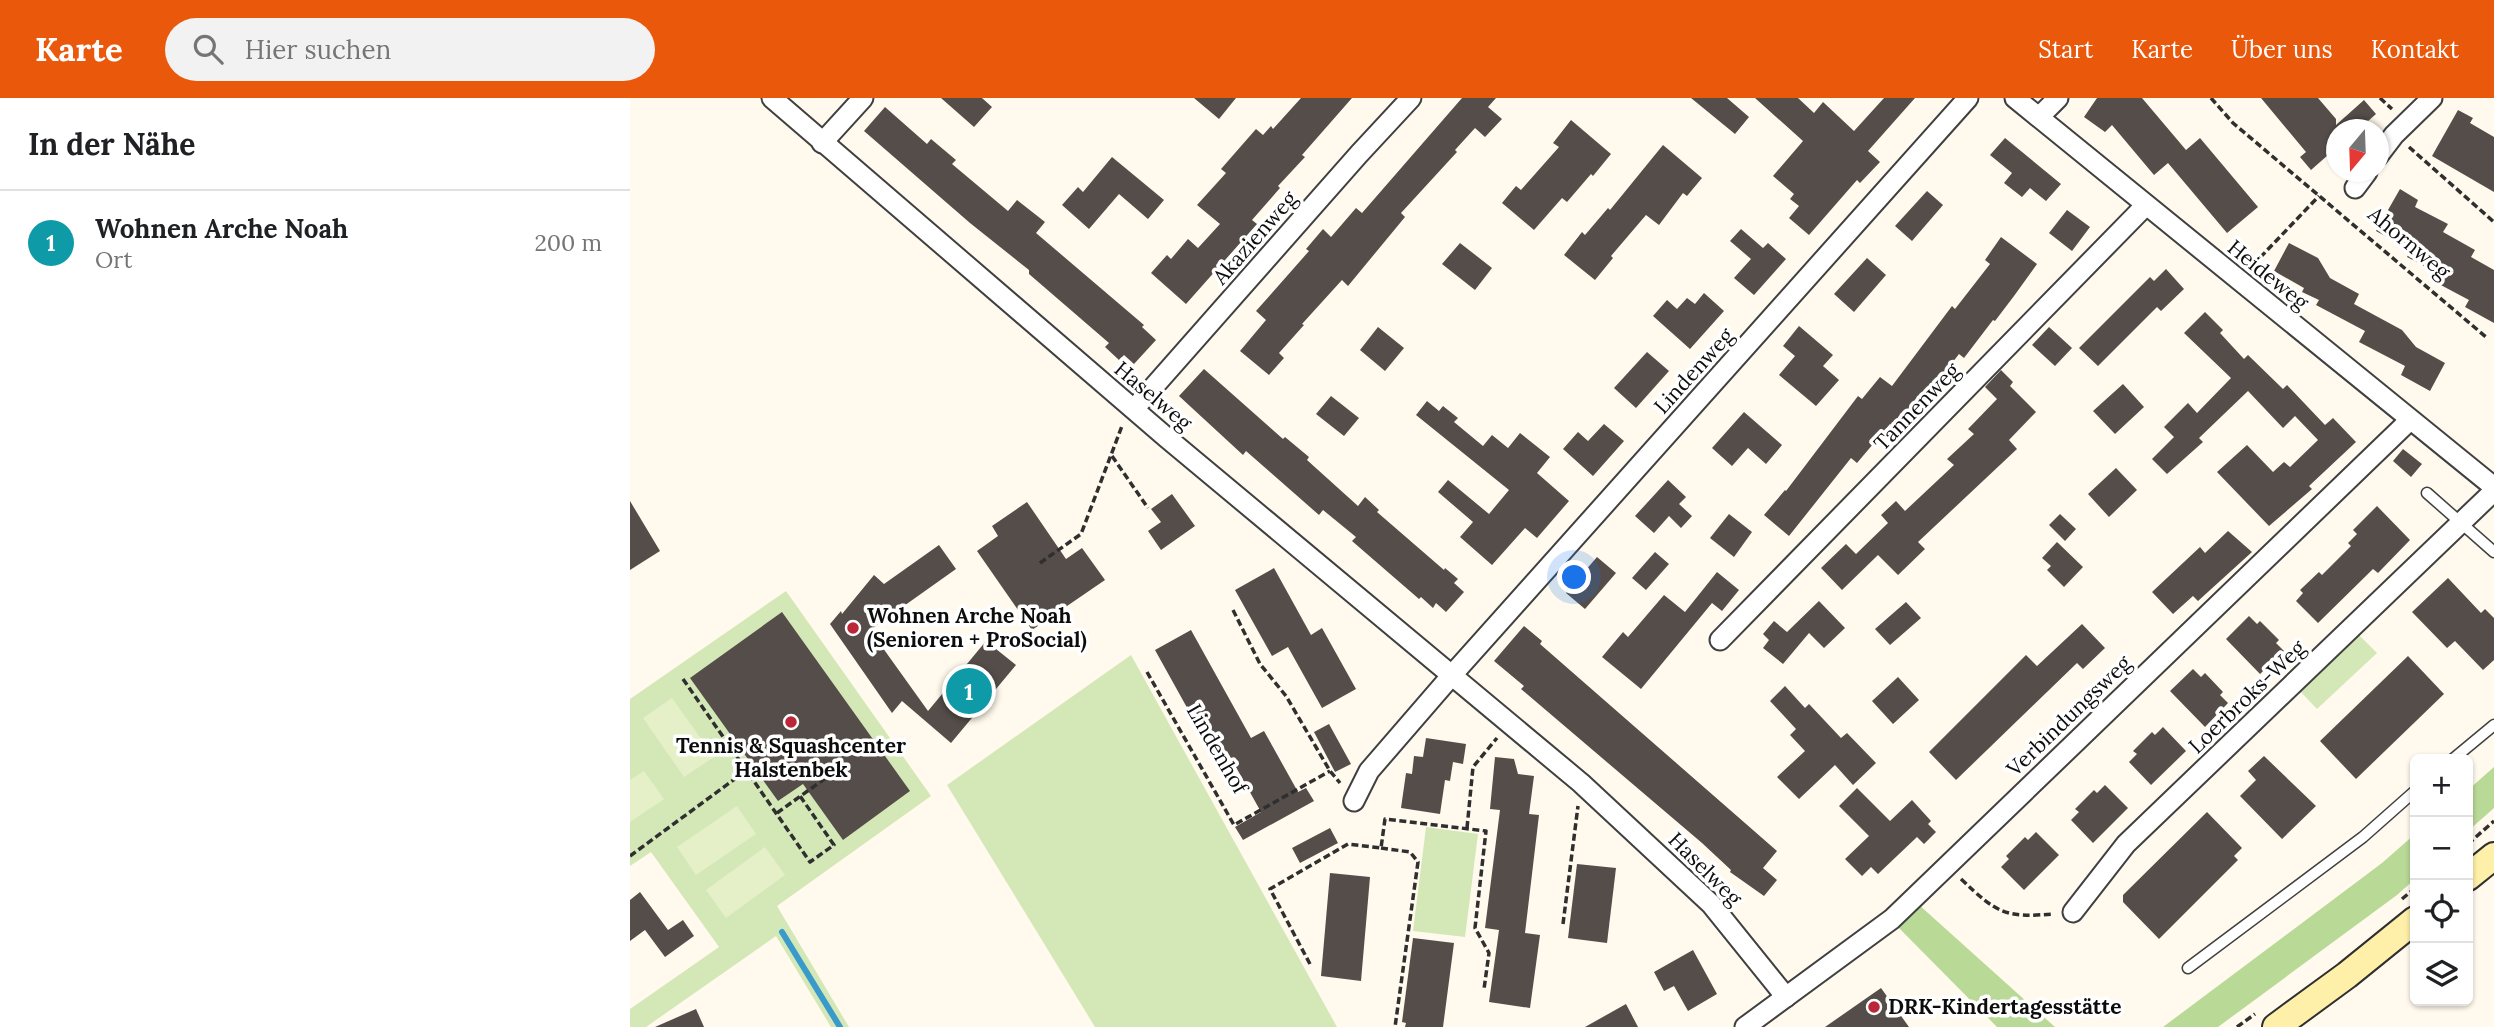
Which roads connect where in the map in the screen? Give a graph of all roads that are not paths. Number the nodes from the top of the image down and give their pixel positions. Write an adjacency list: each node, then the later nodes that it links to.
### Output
1 (772, 98): 9 (street, Haselweg)
2 (863, 98): 9 (street)
3 (1412, 98): 14 (street, Akazienweg)
4 (1968, 98): 21 (street, Lindenweg)
5 (2015, 98): 8 (street, Heideweg)
6 (2058, 98): 8 (street)
7 (2432, 98): 10 (street)
8 (2039, 117): 13 (street, Heideweg)
9 (822, 142): 14 (street, Haselweg)
10 (2389, 142)
11 (2360, 182): 12 (street, Ahornweg)
12 (2355, 188)
13 (2146, 205): 15 (street, Heideweg); 20 (street, Tannenweg)
14 (1134, 409): 21 (street, Haselweg)
15 (2410, 420): 16 (street, Heideweg); 31 (street, Verbindungsweg)
16 (2494, 489): 18 (street, Loerbroks-Weg)
17 (2427, 493): 18 (lane)
18 (2461, 523): 19 (lane); 28 (street, Loerbroks-Weg)
19 (2494, 552)
20 (1720, 640)
21 (1452, 675): 25 (street); 31 (street, Haselweg)
22 (2494, 725): 23 (lane)
23 (2460, 754)
24 (2410, 795): 30 (lane)
25 (1354, 801)
26 (2494, 856): 27 (street)
27 (2473, 873)
28 (2073, 912)
29 (2410, 924): 33 (street)
30 (2188, 968)
31 (1786, 997): 32 (street, Verbindungsweg)
32 (1745, 1027)
33 (2276, 1027)

